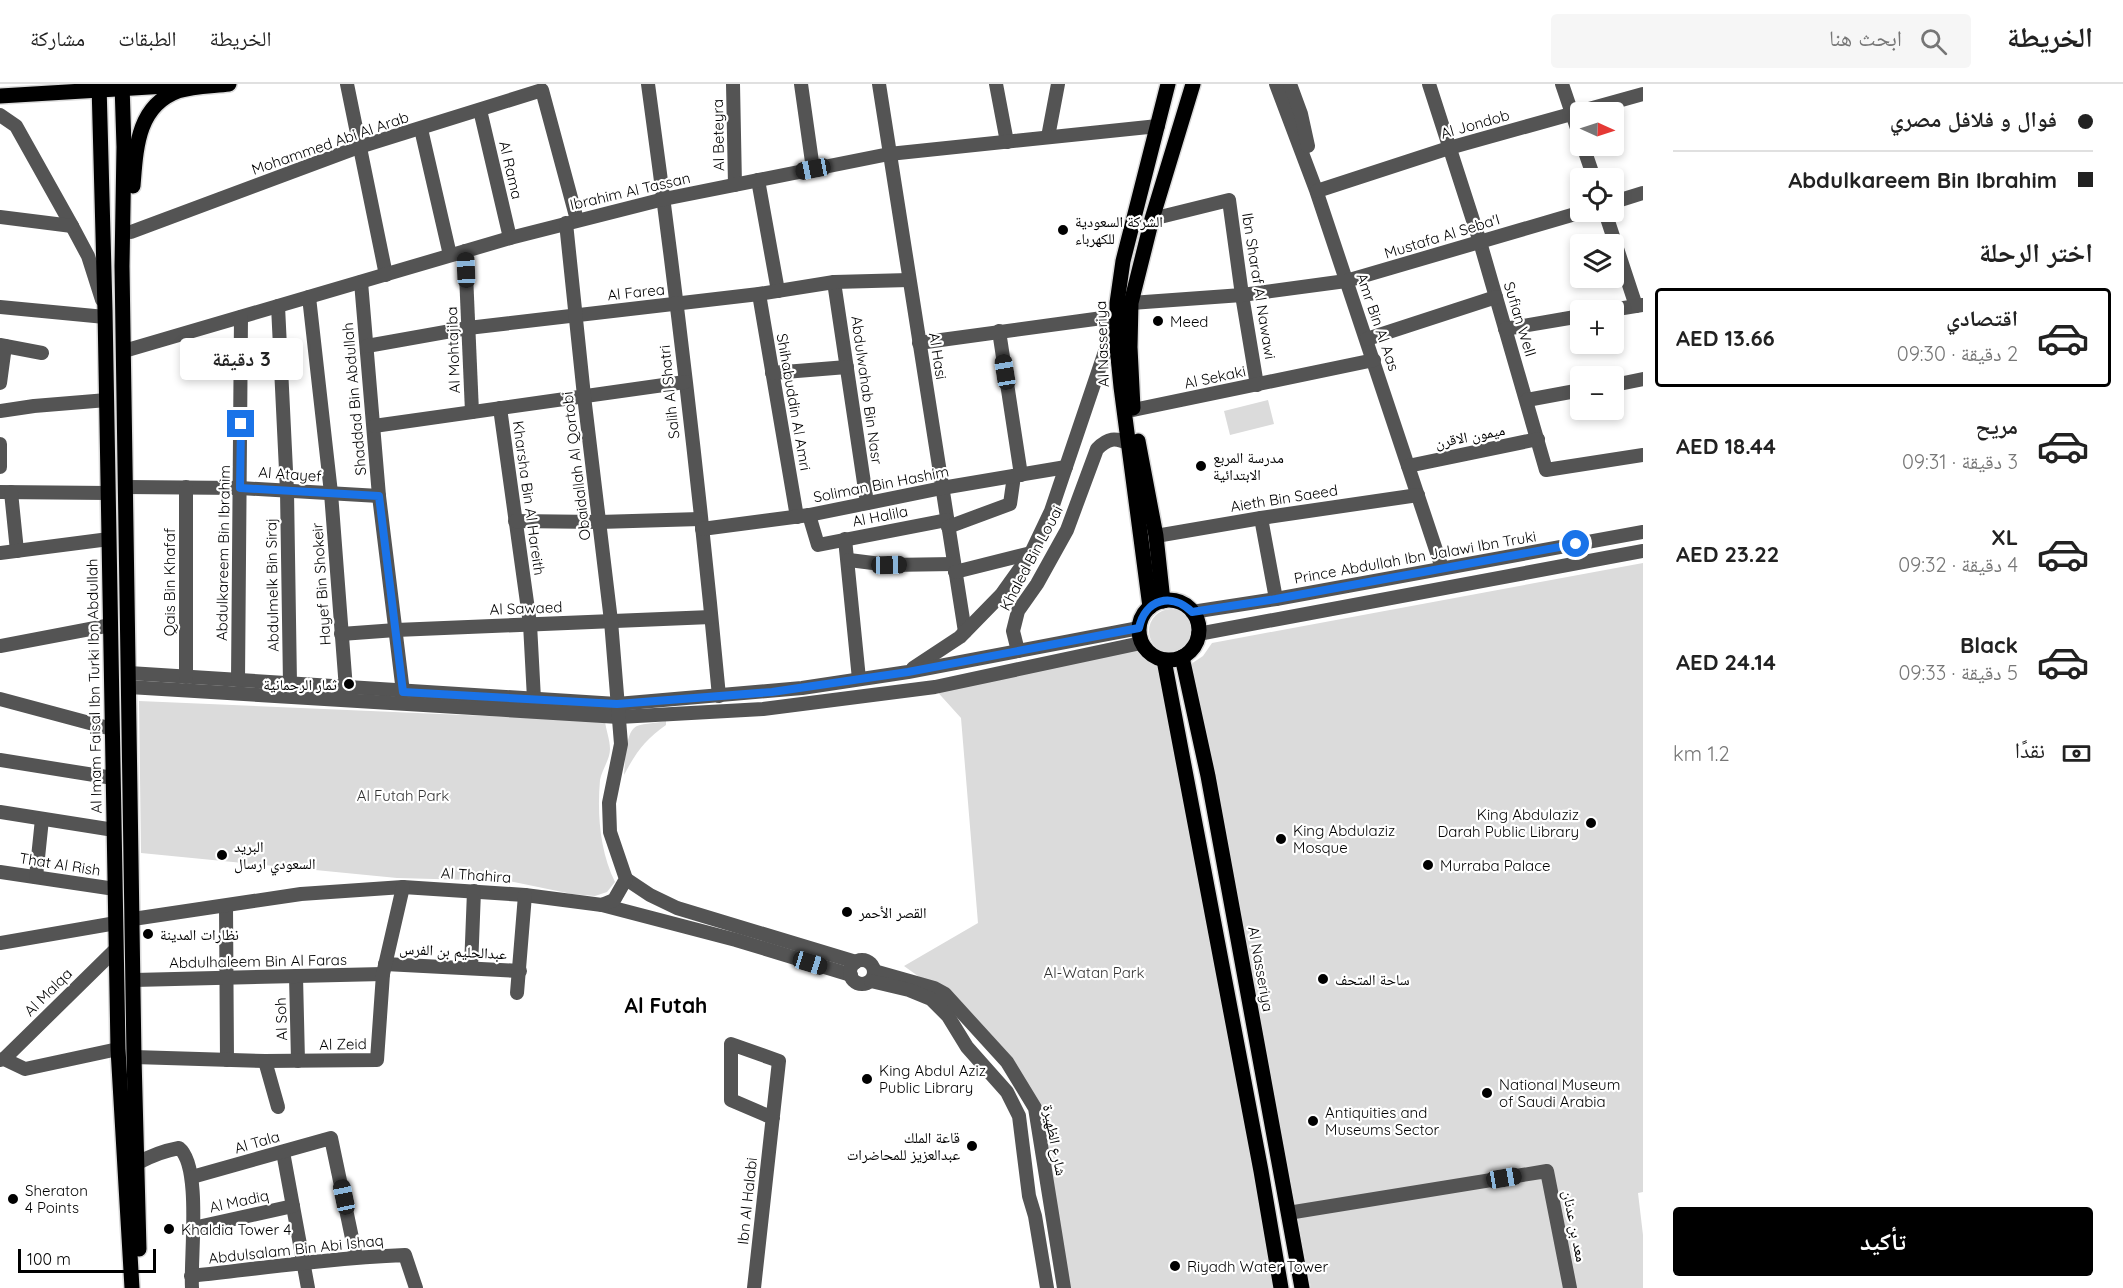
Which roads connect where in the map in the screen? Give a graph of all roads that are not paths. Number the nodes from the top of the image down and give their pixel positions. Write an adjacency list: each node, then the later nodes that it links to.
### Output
1 (20, 84): 20 (main road)
2 (32, 84): 20 (main road)
3 (208, 84): 17 (main road)
4 (229, 84): 47 (main road)
5 (347, 84): 31 (street)
6 (648, 84): 39 (street, Salih Al Shatri)
7 (733, 84): 36 (street, Al Beteyra)
8 (801, 84): 34 (street)
9 (879, 84): 33 (street, Al Hasi)
10 (996, 84): 30 (street)
11 (1058, 84): 29 (street)
12 (1168, 84): 27 (main road, Al Nasseriya)
13 (1193, 84): 43 (main road, Al Nasseriya)
14 (1429, 84): 32 (street, Sufian Well)
15 (1562, 84): 23 (street)
16 (100, 86): 17 (main road); 20 (main road); 69 (main road, Al Imam Faisal Ibn Turki Ibn Abdullah)
17 (122, 86): 52 (main road)
18 (1281, 86): 37 (street, Amr Bin Al Aas)
19 (542, 90): 24 (street, Mohammed Abi Al Arab); 44 (street, Obaidallah Al Qortobi)
20 (0, 92)
21 (1643, 94): 22 (street, Al Jondob)
22 (1615, 102)
23 (1570, 108)
24 (480, 110): 28 (street, Mohammed Abi Al Arab); 48 (street, Al Rama)
25 (0, 115): 46 (street)
26 (1570, 115): 32 (street, Al Jondob)
27 (1158, 126): 29 (street, Ibrahim Al Tassan); 71 (main road, Al Nasseriya)
28 (421, 129): 31 (street, Mohammed Abi Al Arab); 51 (street)
29 (1047, 137): 30 (street, Ibrahim Al Tassan)
30 (1007, 142): 33 (street, Ibrahim Al Tassan)
31 (360, 147): 47 (street, Mohammed Abi Al Arab); 53 (street)
32 (1449, 148): 37 (street, Al Jondob); 49 (street, Sufian Well)
33 (889, 154): 34 (street, Ibrahim Al Tassan); 54 (street, Al Hasi)
34 (813, 169): 35 (street, Ibrahim Al Tassan)
35 (758, 180): 36 (street, Ibrahim Al Tassan); 58 (street)
36 (735, 185): 39 (street, Ibrahim Al Tassan)
37 (1316, 190): 55 (street, Amr Bin Al Aas)
38 (1643, 194): 40 (street)
39 (664, 199): 44 (street, Ibrahim Al Tassan); 64 (street, Salih Al Shatri)
40 (1624, 199)
41 (1570, 216): 49 (street, Mustafa Al Seba'I)
42 (0, 217): 46 (street)
43 (1152, 219): 60 (street, Ibn Sharaf Al Nawawi); 63 (main road, Al Nasseriya)
44 (572, 222): 48 (street, Ibrahim Al Tassan); 70 (street, Obaidallah Al Qortobi)
45 (1609, 222): 66 (street)
46 (72, 225): 69 (street)
47 (130, 232): 52 (main road)
48 (510, 238): 50 (street, Ibrahim Al Tassan)
49 (1480, 242): 55 (street, Mustafa Al Seba'I); 62 (street, Sufian Well)
50 (465, 251): 51 (street, Ibrahim Al Tassan); 74 (street, Al Mohtajiba)
51 (450, 255): 53 (street, Ibrahim Al Tassan)
52 (122, 266): 81 (main road)
53 (386, 275): 56 (street, Ibrahim Al Tassan)
54 (909, 280): 57 (street, Al Farea); 78 (street, Al Hasi)
55 (1347, 281): 60 (street, Mustafa Al Seba'I); 77 (street, Amr Bin Al Aas)
56 (361, 282): 61 (street, Ibrahim Al Tassan); 80 (street, Shaddad Bin Abdullah)
57 (834, 282): 58 (street, Al Farea); 84 (street, Abdulwahab Bin Nasr)
58 (778, 291): 59 (street, Al Farea)
59 (759, 294): 64 (street, Al Farea); 85 (street, Shihabuddin Al Amri)
60 (1242, 296): 63 (street, Mustafa Al Seba'I); 90 (street, Ibn Sharaf Al Nawawi)
61 (309, 297): 65 (street, Ibrahim Al Tassan); 115 (street, Hayef Bin Shokeir)
62 (1496, 297): 75 (street, Sufian Well); 77 (street)
63 (1131, 303): 96 (main road, Al Nasseriya)
64 (676, 304): 70 (street, Al Farea); 87 (street, Salih Al Shatri)
65 (278, 306): 72 (street, Ibrahim Al Tassan); 112 (street, Abdulmelk Bin Siraj)
66 (1639, 306): 68 (street)
67 (0, 307): 69 (street)
68 (1624, 308)
69 (105, 314): 93 (main road, Al Imam Faisal Ibn Turki Ibn Abdullah)
70 (576, 315): 74 (street, Al Farea); 92 (street, Obaidallah Al Qortobi)
71 (1117, 316): 76 (street); 102 (main road, Al Nasseriya); 106 (street)
72 (241, 317): 81 (street, Ibrahim Al Tassan); 110 (street, Abdulkareem Bin Ibrahim)
73 (1570, 318): 75 (street)
74 (468, 328): 80 (street, Al Farea); 98 (street, Al Mohtajiba)
75 (1505, 328): 94 (street, Sufian Well)
76 (999, 331): 78 (street); 107 (street)
77 (1367, 339): 83 (street, Amr Bin Al Aas)
78 (919, 343): 111 (street, Al Hasi)
79 (2, 346): 82 (street); 88 (street)
80 (367, 346): 99 (street, Shaddad Bin Abdullah)
81 (124, 351): 108 (main road)
82 (42, 353)
83 (1374, 360): 90 (street, Al Sekaki); 104 (street, Amr Bin Al Aas)
84 (847, 367): 85 (street); 118 (street, Abdulwahab Bin Nasr)
85 (772, 373): 119 (street, Shihabuddin Al Amri)
86 (1643, 380): 89 (street)
87 (685, 382): 92 (street); 123 (street, Salih Al Shatri)
88 (0, 383)
89 (1624, 383)
90 (1257, 385): 96 (street, Al Sekaki)
91 (1570, 392): 94 (street)
92 (584, 396): 95 (street); 122 (street, Obaidallah Al Qortobi)
93 (106, 400): 97 (street); 114 (main road, Al Imam Faisal Ibn Turki Ibn Abdullah)
94 (1527, 400): 100 (street, Sufian Well)
95 (500, 408): 98 (street); 121 (street, Kharsha Bin Al Hareith)
96 (1133, 410): 126 (main road, Al Nasseriya)
97 (0, 411)
98 (472, 412): 99 (street)
99 (374, 426): 117 (street, Shaddad Bin Abdullah)
100 (1538, 439): 103 (street, Sufian Well); 104 (street, ميمون الاقرن)
101 (0, 444): 105 (street)
102 (1129, 444): 138 (main road, Al Nasseriya); 150 (street, Khaled Bin Louai)
103 (1643, 455)
104 (1408, 466): 116 (street, Amr Bin Al Aas)
105 (0, 467)
106 (1066, 467): 107 (street, Soliman Bin Hashim); 132 (street)
107 (1017, 475): 111 (street, Soliman Bin Hashim); 124 (street, Al Halila)
108 (126, 487): 109 (street, Al Atayef); 156 (main road)
109 (186, 487): 110 (street, Al Atayef); 154 (street, Qais Bin Khafaf)
110 (240, 488): 112 (street, Al Atayef); 157 (street, Abdulkareem Bin Ibrahim)
111 (942, 488): 118 (street, Soliman Bin Hashim); 124 (street, Al Hasi)
112 (287, 491): 115 (street, Al Atayef); 158 (street, Abdulmelk Bin Siraj)
113 (5, 492): 114 (street); 130 (street)
114 (108, 493): 127 (main road, Al Imam Faisal Ibn Turki Ibn Abdullah)
115 (331, 494): 117 (street, Al Atayef); 146 (street, Hayef Bin Shokeir)
116 (1418, 495): 120 (street, Aieth Bin Saeed); 136 (street, Amr Bin Al Aas)
117 (379, 496): 144 (street, Shaddad Bin Abdullah)
118 (867, 503): 119 (street, Soliman Bin Hashim)
119 (803, 516): 123 (street, Soliman Bin Hashim); 129 (street, Shihabuddin Al Amri)
120 (1262, 518): 126 (street, Aieth Bin Saeed); 137 (street)
121 (515, 521): 122 (street, Soliman Bin Hashim); 142 (street, Kharsha Bin Al Hareith)
122 (599, 522): 123 (street, Soliman Bin Hashim); 141 (street, Obaidallah Al Qortobi)
123 (701, 524): 140 (street, Salih Al Shatri)
124 (948, 524): 128 (street, Al Halila); 135 (street, Al Hasi)
125 (1643, 532): 136 (street, Prince Abdullah Ibn Jalawi Ibn Truki)
126 (1156, 536): 138 (main road, Al Nasseriya)
127 (109, 539): 130 (street); 143 (main road, Al Imam Faisal Ibn Turki Ibn Abdullah)
128 (845, 539): 129 (street, Al Halila); 134 (street)
129 (818, 544)
130 (17, 551): 133 (street)
131 (1643, 551): 147 (street)
132 (1031, 553): 135 (street, Khaled Bin Louai); 145 (street)
133 (0, 554)
134 (849, 560): 135 (street, Khaled Bin Louai); 155 (street)
135 (955, 568): 145 (street, Al Hasi)
136 (1442, 568): 137 (street, Prince Abdullah Ibn Jalawi Ibn Truki)
137 (1276, 599): 139 (street, Prince Abdullah Ibn Jalawi Ibn Truki)
138 (1156, 604): 139 (main road); 148 (main road)
139 (1192, 612): 147 (main road)
140 (711, 617): 141 (street, Al Sawaed); 162 (street, Salih Al Shatri)
141 (610, 621): 142 (street, Al Sawaed); 165 (street, Obaidallah Al Qortobi)
142 (530, 624): 144 (street, Al Sawaed); 164 (street, Kharsha Bin Al Hareith)
143 (111, 625): 149 (street); 167 (main road, Al Imam Faisal Ibn Turki Ibn Abdullah)
144 (396, 630): 146 (street, Al Sawaed); 161 (street, Shaddad Bin Abdullah)
145 (965, 632): 153 (street)
146 (341, 634): 160 (street, Hayef Bin Shokeir)
147 (1198, 634): 151 (main road)
148 (1140, 635): 150 (street); 152 (main road); 166 (street)
149 (0, 646)
150 (1018, 651): 153 (street)
151 (1182, 657): 152 (main road); 206 (main road, Al Nasseriya)
152 (1164, 660): 207 (main road)
153 (908, 672): 155 (street)
154 (186, 677): 156 (street); 157 (street)
155 (859, 679): 162 (street)
156 (129, 680): 159 (street); 183 (main road)
157 (238, 680): 158 (street)
158 (290, 684): 159 (street)
159 (308, 692): 160 (street)
160 (337, 692): 161 (street); 165 (street)
161 (403, 692): 164 (street)
162 (719, 696): 165 (street)
163 (0, 699): 167 (street)
164 (534, 699): 165 (street)
165 (618, 711): 166 (street); 168 (street)
166 (662, 715): 168 (street)
167 (112, 729): 170 (main road, Al Imam Faisal Ibn Turki Ibn Abdullah)
168 (619, 756): 176 (street)
169 (0, 760): 170 (street)
170 (113, 778): 173 (main road, Al Imam Faisal Ibn Turki Ibn Abdullah)
171 (0, 812): 172 (street)
172 (42, 819): 173 (street); 175 (street)
173 (114, 830): 178 (main road, Al Imam Faisal Ibn Turki Ibn Abdullah)
174 (0, 872): 175 (street, That Al Rish)
175 (36, 877): 178 (street, That Al Rish)
176 (626, 879): 181 (street); 189 (street, شارع الظهيرة)
177 (403, 887): 179 (street, Al Thahira); 182 (street, Al Thahira); 188 (street, Al Zeid)
178 (115, 889): 184 (main road, Al Imam Faisal Ibn Turki Ibn Abdullah)
179 (474, 891): 180 (street, Al Thahira); 187 (street)
180 (525, 895): 181 (street, Al Thahira); 190 (street)
181 (602, 905): 189 (street, شارع الظهيرة)
182 (226, 906): 183 (street, Al Thahira); 193 (street)
183 (133, 919): 194 (main road)
184 (116, 923): 185 (street); 186 (main road, Al Imam Faisal Ibn Turki Ibn Abdullah)
185 (0, 943)
186 (116, 949): 196 (main road, Al Imam Faisal Ibn Turki Ibn Abdullah); 198 (street, Al Malqa)
187 (471, 968): 188 (street, عبدالحليم بن الفرس); 190 (street, عبدالحليم بن الفرس)
188 (384, 969): 191 (street, Abdulhaleem Bin Al Faras); 201 (street, Al Zeid)
189 (854, 969): 192 (street, شارع الظهيرة); 192 (street, شارع الظهيرة)
190 (520, 970): 195 (street)
191 (296, 976): 193 (street, Abdulhaleem Bin Al Faras); 201 (street, Al Soh)
192 (872, 976): 220 (street, شارع الظهيرة); 221 (street, شارع الظهيرة)
193 (227, 978): 194 (street, Abdulhaleem Bin Al Faras); 199 (street)
194 (134, 980): 197 (main road)
195 (518, 993)
196 (118, 1049): 198 (street); 215 (main road, Al Imam Faisal Ibn Turki Ibn Abdullah)
197 (134, 1057): 199 (street, Al Zeid); 205 (main road)
198 (2, 1060)
199 (227, 1060): 200 (street, Al Zeid)
200 (265, 1061): 201 (street, Al Zeid); 202 (street)
201 (298, 1061)
202 (278, 1107)
203 (773, 1118): 203 (street, Ibn Al Halabi); 219 (street, Ibn Al Halabi)
204 (283, 1152): 208 (street, Al Tala); 209 (street); 212 (street, Al Tala)
205 (138, 1163): 208 (street); 216 (main road)
206 (1280, 1168): 207 (main road); 210 (main road, Al Nasseriya)
207 (1261, 1171): 222 (main road)
208 (192, 1178): 211 (street)
209 (293, 1206): 211 (street, Al Madiq); 213 (street)
210 (1288, 1213): 223 (main road, Al Nasseriya); 224 (street, معد بن عدنان)
211 (193, 1228): 214 (street)
212 (356, 1257): 213 (street, Abdulsalam Bin Abi Ishaq); 218 (street, Abdulsalam Bin Abi Ishaq)
213 (303, 1264): 214 (street, Abdulsalam Bin Abi Ishaq); 217 (street)
214 (192, 1282)
215 (132, 1288)
216 (140, 1288)
217 (308, 1288)
218 (416, 1288)
219 (754, 1288)
220 (1047, 1288)
221 (1064, 1288)
222 (1281, 1288)
223 (1302, 1288)
224 (1570, 1288)

